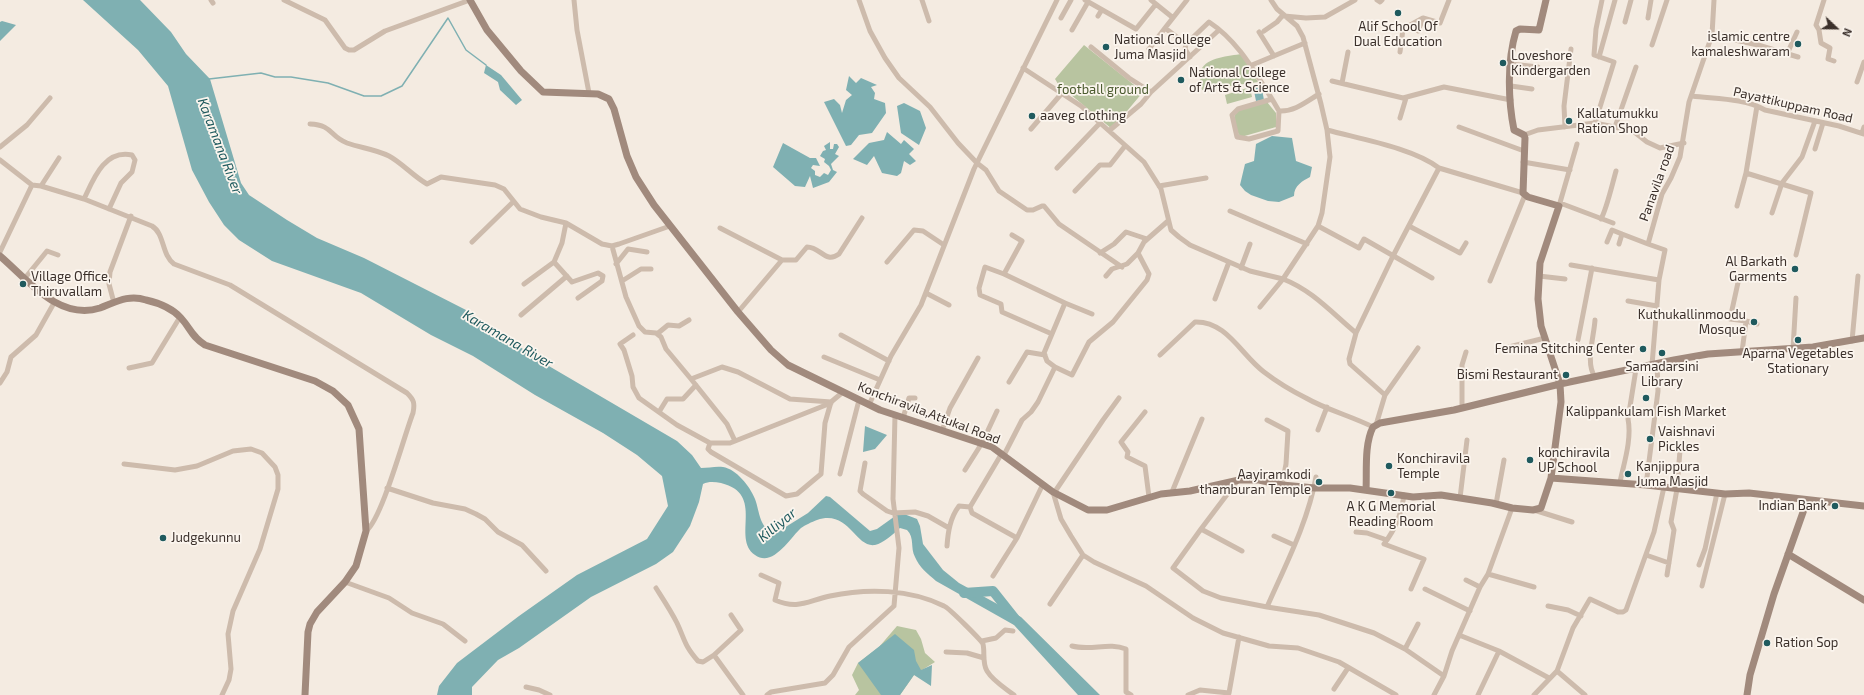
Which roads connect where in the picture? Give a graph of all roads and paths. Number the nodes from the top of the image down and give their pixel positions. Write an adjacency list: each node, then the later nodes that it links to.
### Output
1 (284, 0): 2 (street)
2 (470, 0): 66 (main road, Konchiravila,Attukal Road)
3 (574, 0): 66 (street)
4 (858, 0): 100 (street)
5 (922, 0): 32 (street)
6 (1057, 0): 59 (street)
7 (1071, 0): 29 (street)
8 (1151, 0): 24 (street)
9 (1187, 0): 28 (street)
10 (1271, 0): 26 (street)
11 (1355, 0): 26 (street)
12 (1377, 0): 13 (street)
13 (1382, 0)
14 (1449, 0): 30 (street)
15 (1546, 0): 55 (main road)
16 (1602, 0): 51 (street)
17 (1615, 0): 51 (street)
18 (1631, 0): 33 (street)
19 (1651, 0): 31 (street)
20 (1667, 0): 42 (street)
21 (1714, 0): 39 (street, Panavila road)
22 (1824, 0): 53 (street)
23 (1086, 1): 25 (street); 35 (street)
24 (1156, 4): 25 (street); 28 (street)
25 (1101, 11): 27 (street)
26 (1284, 15): 41 (street); 49 (street)
27 (1098, 16)
28 (1172, 17): 34 (street)
29 (1061, 18)
30 (1423, 18): 37 (street); 47 (street)
31 (1648, 18)
32 (929, 21)
33 (1625, 22)
34 (1165, 28): 40 (street); 44 (street)
35 (1072, 30)
36 (1219, 30): 40 (street); 50 (street); 56 (street)
37 (1418, 31)
38 (1797, 32): 48 (street)
39 (1712, 35): 48 (street); 69 (street, Panavila road)
40 (1186, 44): 50 (street)
41 (1305, 44): 49 (street); 68 (street)
42 (1652, 45)
43 (1091, 48): 65 (street)
44 (1149, 49)
45 (1570, 49): 84 (street)
46 (1348, 52): 61 (street)
47 (1400, 52)
48 (1787, 54): 52 (street)
49 (1274, 56): 56 (street)
50 (1190, 57): 65 (street)
51 (1599, 57): 79 (street)
52 (1798, 57)
53 (1834, 61)
54 (1864, 62): 62 (street)
55 (1511, 64): 57 (street); 63 (main road)
56 (1252, 65): 71 (street)
57 (1538, 67)
58 (1636, 67): 85 (street)
59 (1023, 68): 67 (street); 100 (street)
60 (1332, 81): 61 (street)
61 (1342, 82): 72 (street)
62 (1857, 82)
63 (1511, 86): 64 (street); 73 (main road)
64 (1532, 89)
65 (1151, 92): 87 (street)
66 (589, 93): 126 (main road, Konchiravila,Attukal Road)
67 (1062, 93): 78 (street); 86 (street)
68 (1319, 94): 75 (street); 88 (street)
69 (1692, 96): 74 (street, Payattikuppam Road); 91 (street, Panavila road)
70 (50, 98): 94 (street)
71 (1272, 98): 75 (street); 75 (street)
72 (1406, 98): 73 (street); 76 (street)
73 (1511, 100): 90 (main road)
74 (1757, 106): 77 (street, Payattikuppam Road); 105 (street)
75 (1279, 111)
76 (1400, 118)
77 (1815, 121): 80 (street, Payattikuppam Road); 107 (street)
78 (1100, 123): 87 (street); 101 (street)
79 (1595, 123): 84 (street); 85 (street)
80 (1823, 123): 89 (street, Payattikuppam Road); 95 (street)
81 (310, 124): 114 (street)
82 (1864, 126): 89 (street)
83 (1459, 127): 96 (street)
84 (1566, 127): 90 (street)
85 (1615, 127): 91 (street)
86 (1031, 129)
87 (1110, 130): 93 (street)
88 (1327, 130): 102 (street); 127 (street)
89 (1863, 133)
90 (1524, 135): 96 (main road)
91 (1684, 143): 139 (street, Panavila road)
92 (1577, 144): 103 (street)
93 (1125, 146): 110 (street); 111 (street)
94 (0, 147)
95 (1815, 150)
96 (1524, 151): 99 (main road)
97 (60, 158): 109 (street)
98 (0, 160): 108 (street)
99 (1523, 162): 103 (street); 112 (main road)
100 (977, 163): 140 (street); 144 (street)
101 (1057, 168)
102 (1439, 168): 112 (street); 128 (street)
103 (1570, 170): 115 (street)
104 (1616, 171): 122 (street)
105 (1746, 173): 107 (street); 116 (street)
106 (1206, 178): 110 (street)
107 (1782, 183): 119 (street); 147 (street)
108 (32, 186): 109 (street); 142 (street)
109 (41, 186): 113 (street)
110 (1159, 186): 123 (street)
111 (1075, 191)
112 (1524, 194): 115 (main road); 172 (street)
113 (84, 199): 117 (street); 117 (street)
114 (513, 202): 124 (street); 133 (street)
115 (1559, 205): 122 (street); 163 (main road)
116 (1737, 206)
117 (109, 209): 120 (street)
118 (1230, 211): 137 (street)
119 (1772, 213)
120 (131, 216): 181 (street); 260 (street)
121 (862, 218): 150 (street)
122 (1601, 219): 125 (street)
123 (1168, 221): 132 (street); 153 (street)
124 (566, 223): 141 (street); 151 (street)
125 (1613, 223)
126 (670, 226): 141 (street); 185 (main road, Konchiravila,Attukal Road)
127 (1318, 226): 137 (street); 149 (street)
128 (1409, 226): 135 (street); 149 (street)
129 (720, 228): 150 (street)
130 (1012, 234): 160 (street)
131 (1622, 234): 134 (street); 138 (street); 139 (street)
132 (1147, 239): 144 (street); 145 (street)
133 (472, 242)
134 (1607, 242)
135 (1466, 243)
136 (1250, 244): 157 (street)
137 (1307, 244): 168 (street)
138 (1618, 244)
139 (1648, 244): 170 (street)
140 (944, 245): 152 (street); 174 (street)
141 (612, 246): 154 (street)
142 (0, 252)
143 (647, 252): 154 (street)
144 (1100, 253): 156 (street)
145 (1138, 253): 156 (street); 213 (street)
146 (58, 254): 165 (street)
147 (1796, 255)
148 (0, 256): 165 (main road)
149 (1393, 256): 166 (street); 193 (street)
150 (782, 260): 185 (street)
151 (554, 262): 161 (street); 173 (street)
152 (887, 262)
153 (1229, 262): 157 (street); 177 (street)
154 (616, 264): 171 (street)
155 (1571, 265): 158 (street)
156 (1122, 267): 162 (street)
157 (1242, 268): 168 (street)
158 (1592, 268): 170 (street); 200 (street)
159 (651, 269): 171 (street)
160 (1004, 274): 179 (street); 195 (street)
161 (567, 276): 175 (street); 187 (street)
162 (1106, 276)
163 (1540, 276): 169 (street); 198 (main road)
164 (1858, 276): 201 (street)
165 (25, 278): 180 (main road)
166 (1432, 278)
167 (1739, 278): 191 (street)
168 (1283, 279): 184 (street); 193 (street)
169 (1565, 279)
170 (1659, 280): 183 (street)
171 (622, 281): 194 (street)
172 (1490, 281)
173 (524, 284)
174 (926, 293): 182 (street); 211 (street)
175 (578, 298)
176 (1796, 298): 204 (street)
177 (1215, 299)
178 (1628, 301): 183 (street)
179 (1065, 302): 186 (street); 195 (street)
180 (54, 303): 181 (main road); 220 (street)
181 (114, 303): 188 (main road)
182 (949, 305)
183 (1657, 306): 212 (street)
184 (1260, 307)
185 (738, 312): 223 (main road, Konchiravila,Attukal Road)
186 (1092, 314)
187 (521, 315)
188 (180, 317): 214 (street); 281 (main road)
189 (689, 320): 194 (street)
190 (1595, 320): 216 (street)
191 (1746, 321): 192 (street); 206 (street)
192 (1757, 324)
193 (1356, 333): 224 (street)
194 (657, 334): 217 (street)
195 (1052, 334): 207 (street)
196 (633, 335): 233 (street)
197 (841, 335): 211 (street)
198 (1545, 338): 202 (street); 221 (main road)
199 (1864, 338): 201 (main road)
200 (1578, 340)
201 (1852, 341): 204 (main road)
202 (1509, 347)
203 (1418, 348): 224 (street)
204 (1793, 349): 206 (main road)
205 (1466, 352): 231 (street)
206 (1742, 352): 212 (main road)
207 (1045, 355): 213 (street); 219 (street)
208 (1160, 356): 230 (street)
209 (824, 357): 218 (street)
210 (978, 358): 240 (street)
211 (889, 361): 218 (street)
212 (1654, 365): 215 (main road); 257 (street)
213 (1055, 367): 246 (street)
214 (128, 368)
215 (1636, 369): 216 (main road); 255 (street)
216 (1595, 377): 221 (main road)
217 (691, 379): 222 (street); 228 (street)
218 (880, 380): 229 (street)
219 (1009, 382)
220 (0, 383)
221 (1560, 384): 231 (main road); 253 (main road)
222 (696, 385): 233 (street); 242 (street)
223 (843, 392): 227 (main road, Konchiravila,Attukal Road); 228 (street)
224 (1385, 395): 238 (street)
225 (915, 398): 235 (street)
226 (1119, 398): 265 (street)
227 (859, 400): 229 (main road, Konchiravila,Attukal Road); 251 (street)
228 (831, 402): 242 (street); 243 (street)
229 (869, 405): 235 (main road, Konchiravila,Attukal Road)
230 (1327, 407): 238 (street); 239 (street)
231 (1462, 408): 238 (main road)
232 (997, 411): 244 (street)
233 (659, 412): 243 (street)
234 (1145, 412): 269 (street)
235 (899, 416): 240 (main road, Konchiravila,Attukal Road); 277 (street)
236 (1202, 419): 264 (street)
237 (1267, 420): 258 (street)
238 (1375, 426): 263 (main road)
239 (1318, 430)
240 (942, 431): 244 (main road, Konchiravila,Attukal Road)
241 (1467, 440): 270 (street)
242 (735, 441): 243 (street)
243 (710, 443)
244 (982, 443): 246 (main road, Konchiravila,Attukal Road); 250 (street)
245 (1680, 450): 262 (street)
246 (1003, 454): 256 (main road, Konchiravila,Attukal Road); 274 (street)
247 (1504, 460): 272 (street)
248 (865, 463): 277 (street)
249 (124, 464): 334 (street)
250 (966, 470)
251 (840, 474)
252 (1316, 477): 261 (street)
253 (1551, 478): 255 (main road); 276 (main road)
254 (1239, 480): 258 (main road, Konchiravila,Attukal Road); 264 (main road, Konchiravila,Attukal Road); 280 (street)
255 (1620, 482): 257 (main road)
256 (1043, 484): 265 (main road, Konchiravila,Attukal Road); 284 (street)
257 (1646, 485): 259 (main road)
258 (1282, 486): 261 (main road, Konchiravila,Attukal Road)
259 (1664, 487): 262 (main road); 291 (street)
260 (387, 488): 281 (street); 294 (street)
261 (1315, 488): 263 (main road, Konchiravila,Attukal Road); 286 (street)
262 (1677, 489): 266 (main road); 292 (street)
263 (1366, 490): 268 (main road, Konchiravila,Attukal Road)
264 (1172, 492): 269 (main road, Konchiravila,Attukal Road)
265 (1054, 493): 269 (main road, Konchiravila,Attukal Road); 290 (street)
266 (1716, 493): 267 (main road); 293 (street)
267 (1725, 494): 271 (main road); 301 (street)
268 (1404, 495): 270 (main road, Konchiravila,Attukal Road); 285 (street)
269 (1149, 497)
270 (1460, 498): 272 (main road, Konchiravila,Attukal Road)
271 (1807, 501): 273 (main road); 289 (main road)
272 (1496, 504): 275 (main road, Konchiravila,Attukal Road)
273 (1864, 506)
274 (970, 508): 279 (street); 284 (street)
275 (1512, 508): 276 (main road, Konchiravila,Attukal Road); 295 (street)
276 (1533, 510): 278 (street)
277 (893, 513): 279 (street); 307 (street)
278 (1572, 522)
279 (949, 528): 287 (street)
280 (1200, 529): 288 (street); 311 (street)
281 (366, 531): 300 (main road)
282 (1356, 532): 285 (street)
283 (1274, 536): 286 (street)
284 (1017, 538): 298 (street)
285 (1387, 540): 305 (street)
286 (1294, 545): 311 (street)
287 (947, 546)
288 (1242, 551)
289 (1788, 554): 308 (main road); 347 (main road)
290 (1084, 555): 309 (street); 318 (street)
291 (1646, 555): 292 (street); 314 (street)
292 (1669, 563): 297 (street)
293 (1699, 565)
294 (546, 571)
295 (1488, 574): 302 (street); 303 (street)
296 (760, 575): 307 (street)
297 (1667, 575)
298 (993, 576)
299 (1466, 580): 302 (street)
300 (345, 582): 319 (street); 335 (main road)
301 (1702, 586)
302 (1480, 587): 312 (street)
303 (1534, 587)
304 (656, 588): 325 (street)
305 (1411, 588)
306 (1425, 589): 312 (street)
307 (895, 591): 320 (street); 338 (street)
308 (1864, 600)
309 (1050, 604)
310 (1548, 606): 314 (street)
311 (1267, 607): 322 (street)
312 (1470, 611): 317 (street)
313 (731, 615): 325 (street)
314 (1581, 616): 328 (street)
315 (1418, 624): 322 (street)
316 (1012, 631): 320 (street)
317 (1459, 635): 323 (street); 329 (street)
318 (1239, 637): 327 (street); 341 (street)
319 (465, 641)
320 (982, 641): 326 (street)
321 (1072, 646): 340 (street)
322 (1405, 649): 329 (street)
323 (1499, 651): 330 (street); 344 (street)
324 (946, 652): 326 (street)
325 (714, 655): 337 (street)
326 (984, 658): 339 (street)
327 (1348, 668): 332 (street); 333 (street)
328 (1557, 671): 330 (street); 346 (street)
329 (1444, 676): 343 (street)
330 (1549, 678): 345 (street)
331 (526, 687): 336 (street)
332 (1334, 689)
333 (1387, 693): 342 (street)
334 (222, 695)
335 (305, 695)
336 (550, 695)
337 (743, 695)
338 (767, 695)
339 (1014, 695)
340 (1131, 695)
341 (1188, 695)
342 (1396, 695)
343 (1434, 695)
344 (1478, 695)
345 (1534, 695)
346 (1585, 695)
347 (1747, 695)

